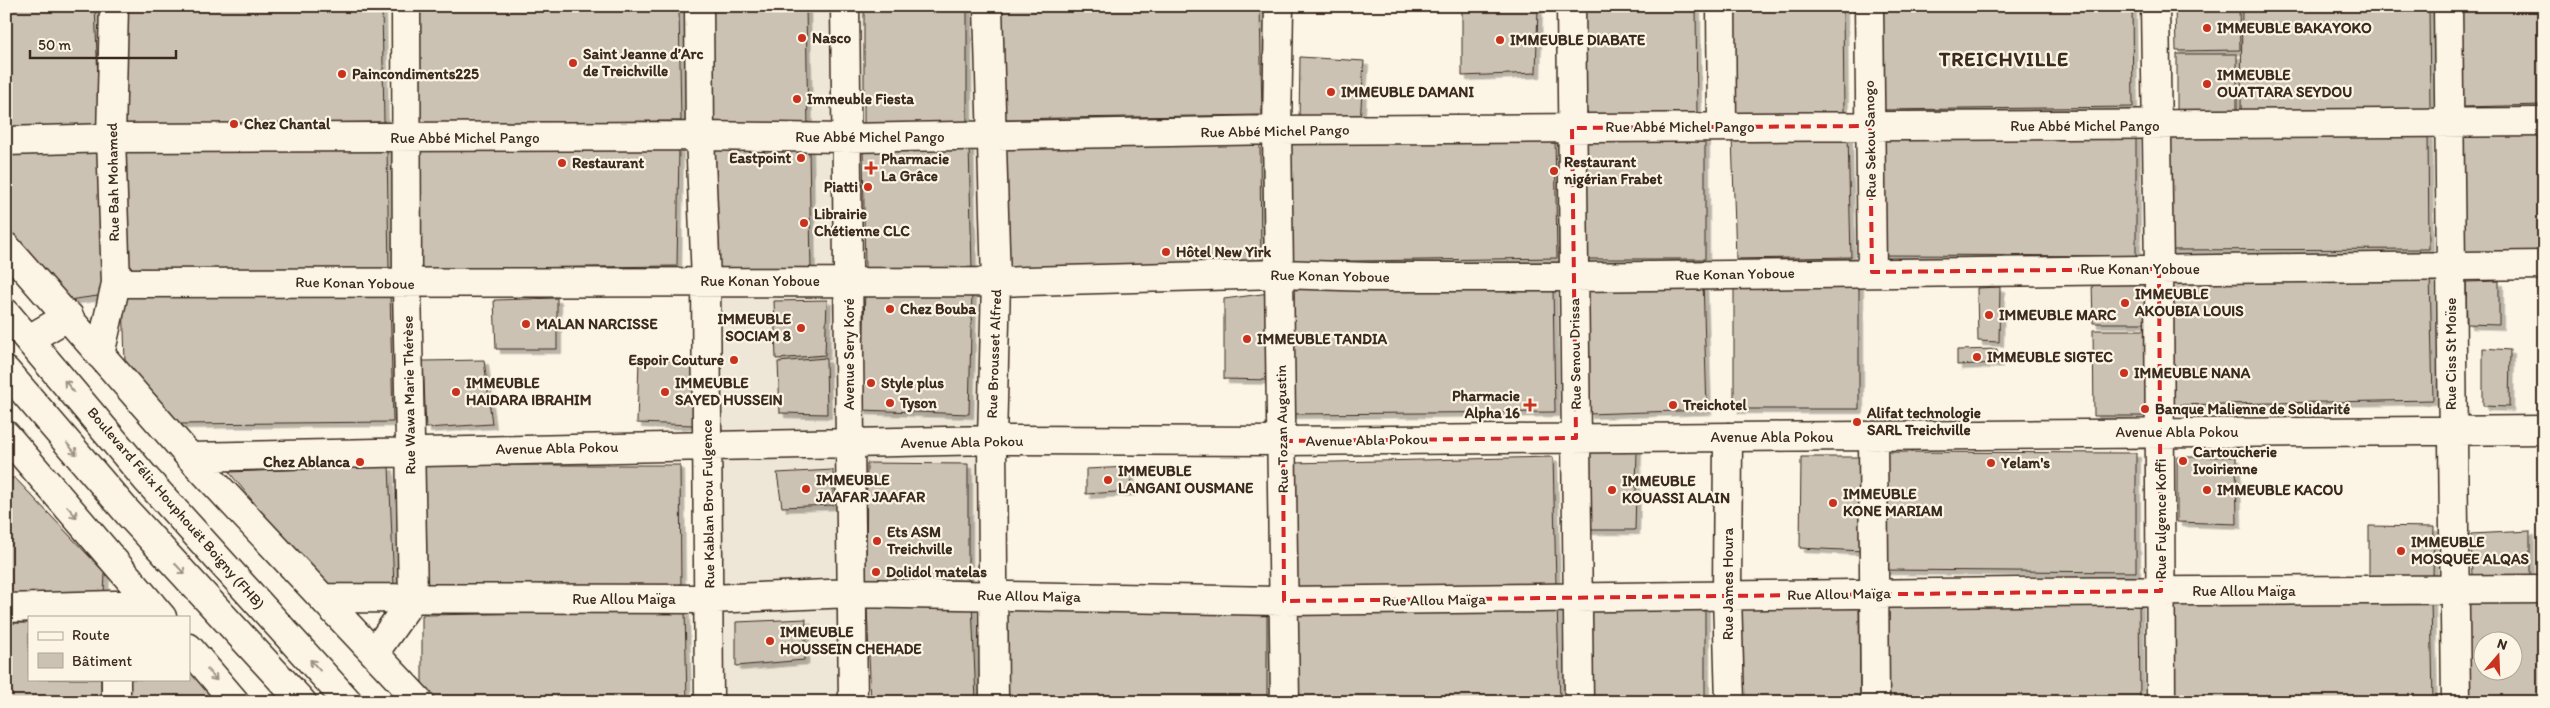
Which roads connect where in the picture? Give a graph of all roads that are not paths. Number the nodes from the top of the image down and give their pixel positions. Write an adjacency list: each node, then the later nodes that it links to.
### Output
1 (114, 6): 21 (street, Rue Bah Mohamed)
2 (406, 6): 22 (street, Rue Wawa Marie Thérèse)
3 (699, 6): 19 (street, Rue Kablan Brou Fulgence)
4 (845, 6): 23 (street, Avenue Sery Koré)
5 (988, 6): 20 (street, Rue Brousset Alfred)
6 (1278, 6): 18 (street, Rue Tozan Augustin)
7 (1571, 6): 17 (street, Rue Senou Drissa)
8 (1721, 6): 16 (street)
9 (1869, 6): 14 (street, Rue Sekou Sanogo)
10 (2155, 6): 15 (street, Rue Fulgence Koffi)
11 (2448, 6): 13 (street, Rue Ciss St Moïse)
12 (2544, 122): 13 (street, Rue Abbé Michel Pango)
13 (2449, 123): 15 (street, Rue Abbé Michel Pango); 26 (street, Rue Ciss St Moïse)
14 (1870, 126): 15 (street, Rue Abbé Michel Pango); 16 (street, Rue Abbé Michel Pango); 29 (street, Rue Sekou Sanogo)
15 (2157, 126): 28 (street, Rue Fulgence Koffi)
16 (1722, 127): 17 (street, Rue Abbé Michel Pango)
17 (1572, 128): 18 (street, Rue Abbé Michel Pango); 31 (street, Rue Senou Drissa)
18 (1277, 130): 20 (street, Rue Abbé Michel Pango); 30 (street, Rue Tozan Augustin)
19 (700, 136): 22 (street, Rue Abbé Michel Pango); 23 (street, Rue Abbé Michel Pango); 32 (street, Rue Kablan Brou Fulgence)
20 (991, 136): 23 (street, Rue Abbé Michel Pango); 34 (street, Rue Brousset Alfred)
21 (112, 138): 22 (street, Rue Abbé Michel Pango); 24 (street, Rue Abbé Michel Pango); 35 (street, Rue Bah Mohamed)
22 (408, 138): 36 (street, Rue Wawa Marie Thérèse)
23 (847, 138): 33 (street, Avenue Sery Koré)
24 (6, 141)
25 (6, 247): 38 (street)
26 (2451, 265): 27 (street, Rue Konan Yoboue); 28 (street, Rue Konan Yoboue); 43 (street, Rue Ciss St Moïse)
27 (2544, 266)
28 (2159, 269): 29 (street, Rue Konan Yoboue); 44 (street, Rue Fulgence Koffi)
29 (1872, 272): 31 (street, Rue Konan Yoboue)
30 (1280, 274): 31 (street, Rue Konan Yoboue); 34 (street, Rue Konan Yoboue); 50 (street, Rue Tozan Augustin)
31 (1573, 277): 48 (street, Rue Senou Drissa)
32 (706, 281): 33 (street, Rue Konan Yoboue); 36 (street, Rue Konan Yoboue); 52 (street, Rue Kablan Brou Fulgence)
33 (849, 282): 34 (street, Rue Konan Yoboue); 51 (street, Avenue Sery Koré)
34 (996, 282): 49 (street, Rue Brousset Alfred)
35 (116, 283): 36 (street, Rue Konan Yoboue); 40 (street, Rue Bah Mohamed)
36 (407, 284): 53 (street, Rue Wawa Marie Thérèse)
37 (6, 313): 39 (street, Boulevard Félix Houphouët Boigny (FHB))
38 (69, 316): 39 (street); 40 (street)
39 (29, 339): 77 (street, Boulevard Félix Houphouët Boigny (FHB), one-way to 39)
40 (100, 355): 54 (street)
41 (6, 371): 76 (street, one-way to 76)
42 (2544, 430): 43 (street, Avenue Abla Pokou)
43 (2451, 431): 44 (street, Avenue Abla Pokou); 57 (street, Rue Ciss St Moïse)
44 (2161, 432): 46 (street, Avenue Abla Pokou); 58 (street, Rue Fulgence Koffi)
45 (6, 436): 55 (street)
46 (1873, 436): 47 (street, Avenue Abla Pokou); 60 (street)
47 (1728, 437): 48 (street, Avenue Abla Pokou); 62 (street, Rue James Houra)
48 (1576, 438): 50 (street, Avenue Abla Pokou); 65 (street, Rue Senou Drissa)
49 (992, 440): 50 (street, Avenue Abla Pokou); 51 (street, Avenue Abla Pokou); 61 (street, Rue Brousset Alfred)
50 (1283, 441): 67 (street, Rue Tozan Augustin)
51 (849, 442): 52 (street, Avenue Abla Pokou); 59 (street, Avenue Sery Koré)
52 (708, 445): 53 (street, Avenue Abla Pokou); 66 (street, Rue Kablan Brou Fulgence)
53 (411, 451): 54 (street, Avenue Abla Pokou); 64 (street, Rue Wawa Marie Thérèse)
54 (190, 457): 63 (street)
55 (16, 459): 69 (street, one-way to 69)
56 (2544, 589): 57 (street, Rue Allou Maïga)
57 (2454, 590): 58 (street, Rue Allou Maïga); 87 (street, Rue Ciss St Moïse)
58 (2161, 591): 60 (street, Rue Allou Maïga); 86 (street, Rue Fulgence Koffi)
59 (852, 594): 61 (street, Rue Allou Maïga); 66 (street, Rue Allou Maïga); 80 (street, Avenue Sery Koré)
60 (1874, 594): 62 (street, Rue Allou Maïga); 85 (street)
61 (993, 595): 67 (street, Rue Allou Maïga); 81 (street, Rue Brousset Alfred)
62 (1727, 596): 65 (street, Rue Allou Maïga); 84 (street, Rue James Houra)
63 (324, 598): 64 (street, Rue Allou Maïga); 72 (street)
64 (413, 598): 66 (street, Rue Allou Maïga); 72 (street)
65 (1578, 598): 67 (street, Rue Allou Maïga); 83 (street, Rue Senou Drissa)
66 (710, 599): 79 (street, Rue Kablan Brou Fulgence)
67 (1284, 601): 82 (street, Rue Tozan Augustin)
68 (6, 608): 70 (street)
69 (156, 610): 70 (street)
70 (115, 611)
71 (190, 649): 75 (street, one-way to 75)
72 (375, 652): 78 (street)
73 (116, 680): 74 (street)
74 (116, 702)
75 (235, 702)
76 (302, 702)
77 (348, 702)
78 (420, 702)
79 (709, 702)
80 (853, 702)
81 (994, 702)
82 (1285, 702)
83 (1578, 702)
84 (1730, 702)
85 (1875, 702)
86 (2161, 702)
87 (2456, 702)

